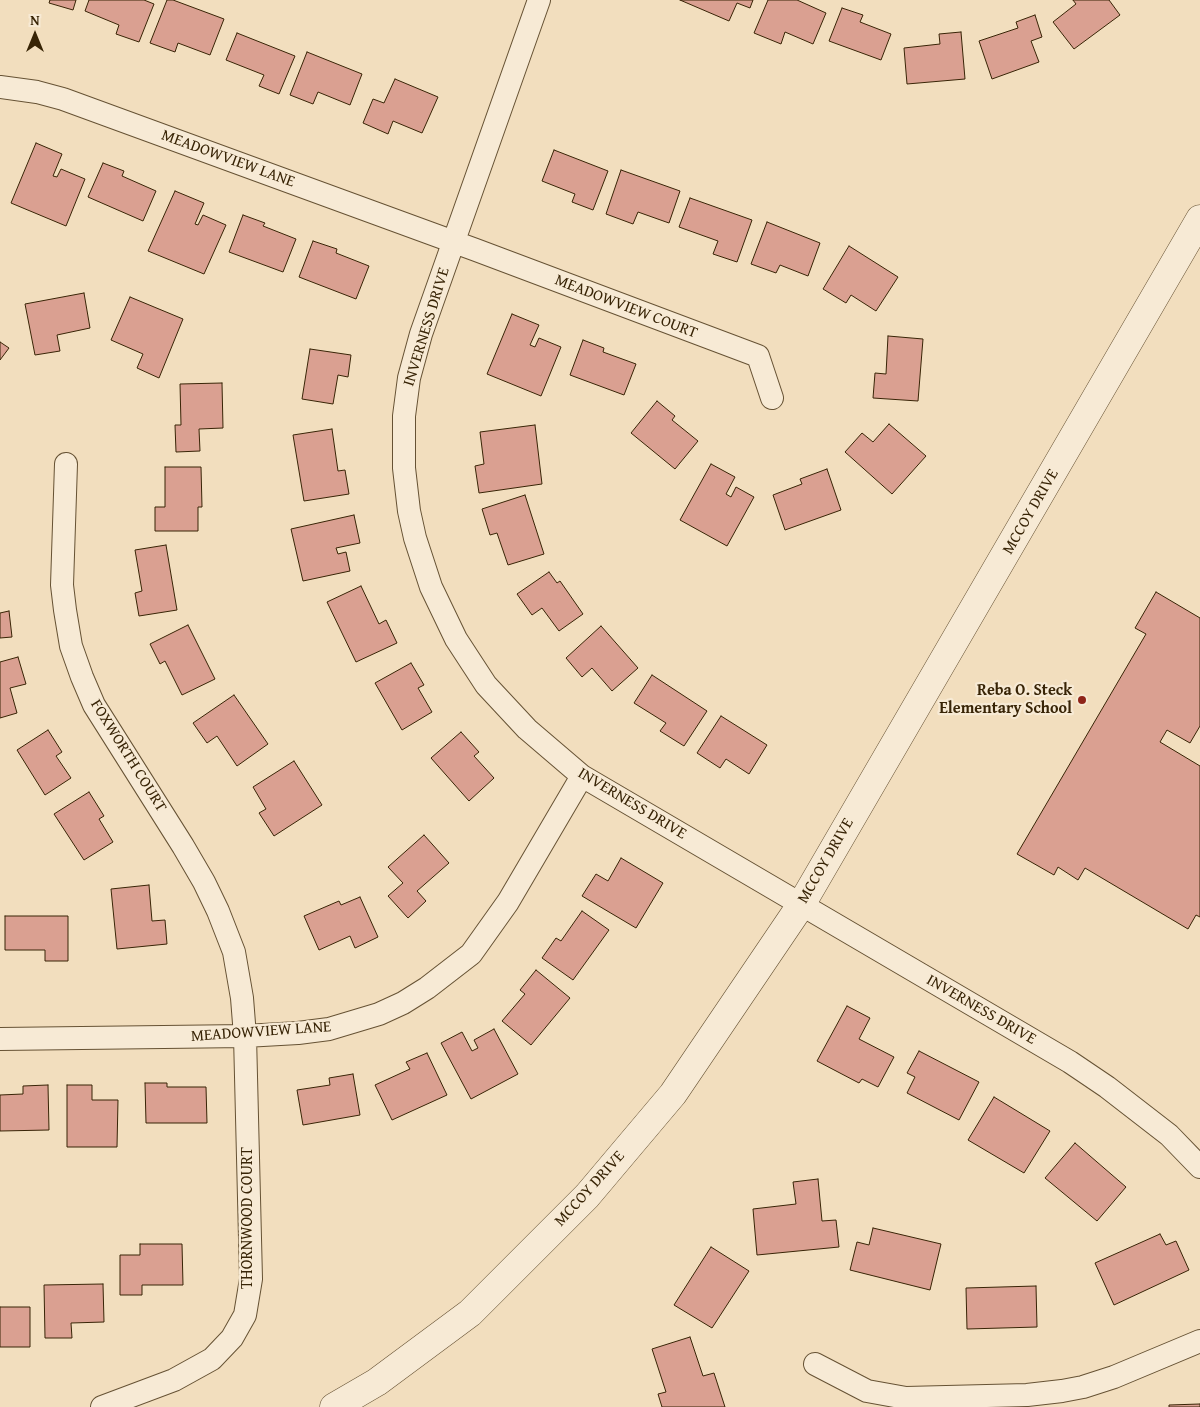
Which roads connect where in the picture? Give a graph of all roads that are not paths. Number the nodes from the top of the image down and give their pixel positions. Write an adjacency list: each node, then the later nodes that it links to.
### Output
1 (539, 0): 4 (street, INVERNESS DRIVE)
2 (0, 88): 4 (street, MEADOWVIEW LANE)
3 (1200, 219): 8 (street, MCCOY DRIVE)
4 (453, 242): 5 (street, MEADOWVIEW COURT); 7 (street, INVERNESS DRIVE)
5 (772, 398)
6 (66, 464): 9 (street, FOXWORTH COURT)
7 (582, 776): 8 (street, INVERNESS DRIVE); 9 (street, MEADOWVIEW LANE)
8 (801, 904): 11 (street, INVERNESS DRIVE); 15 (street, MCCOY DRIVE)
9 (245, 1036): 10 (street, MEADOWVIEW LANE); 14 (street, THORNWOOD COURT)
10 (0, 1038)
11 (1200, 1167)
12 (1200, 1341): 13 (street)
13 (815, 1364)
14 (102, 1407)
15 (334, 1407)

